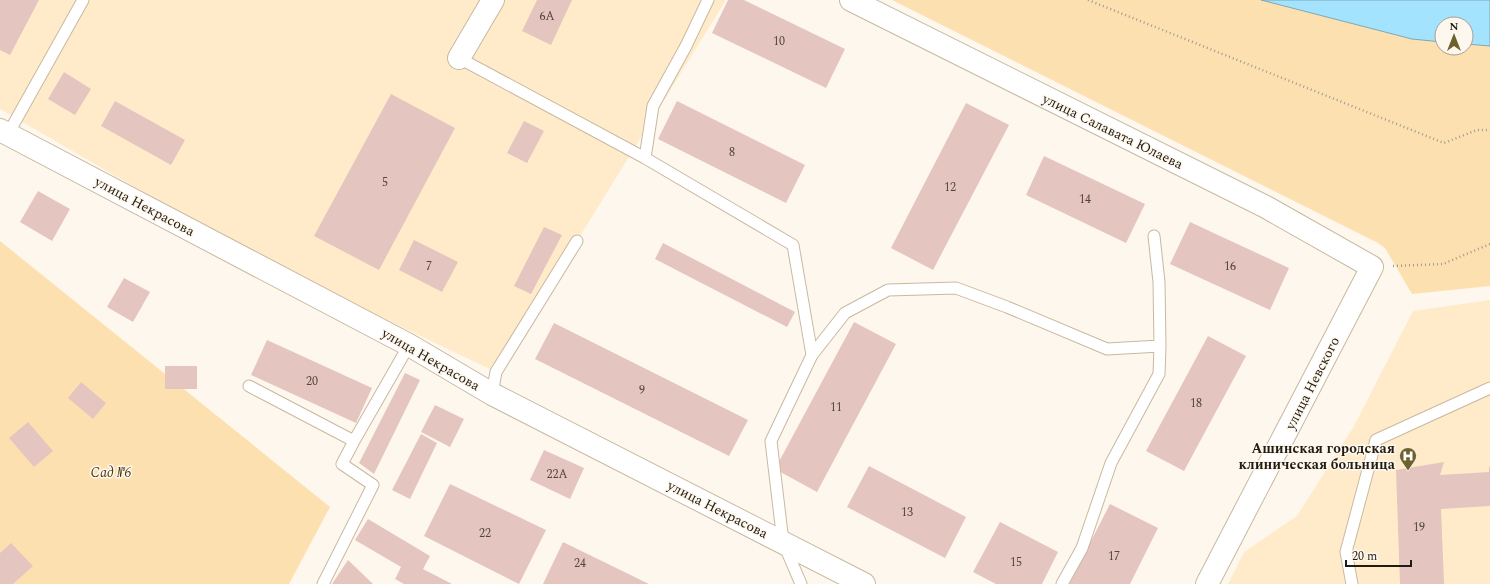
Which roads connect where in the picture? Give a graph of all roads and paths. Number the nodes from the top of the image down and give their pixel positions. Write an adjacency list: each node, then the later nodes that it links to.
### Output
1 (83, 0): 8 (lane)
2 (493, 0): 6 (street)
3 (708, 0): 9 (lane)
4 (851, 0): 13 (street, улица Салавата Юлаева)
5 (1088, 0): 7 (path)
6 (459, 58): 9 (lane)
7 (1490, 130)
8 (4, 132): 14 (street, улица Некрасова)
9 (645, 158): 16 (lane)
10 (1154, 236): 15 (lane)
11 (577, 241): 19 (lane)
12 (1490, 244): 13 (path)
13 (1372, 267): 26 (street, улица Невского)
14 (409, 345): 19 (street, улица Некрасова); 20 (lane)
15 (1160, 346): 16 (lane); 25 (lane)
16 (812, 355): 21 (lane)
17 (249, 386): 20 (lane)
18 (1490, 388): 27 (lane)
19 (492, 394): 21 (street, улица Некрасова)
20 (354, 441): 22 (lane)
21 (783, 542): 23 (lane); 24 (street, улица Некрасова)
22 (322, 584)
23 (801, 584)
24 (864, 584)
25 (1062, 584)
26 (1207, 584)
27 (1352, 584)

